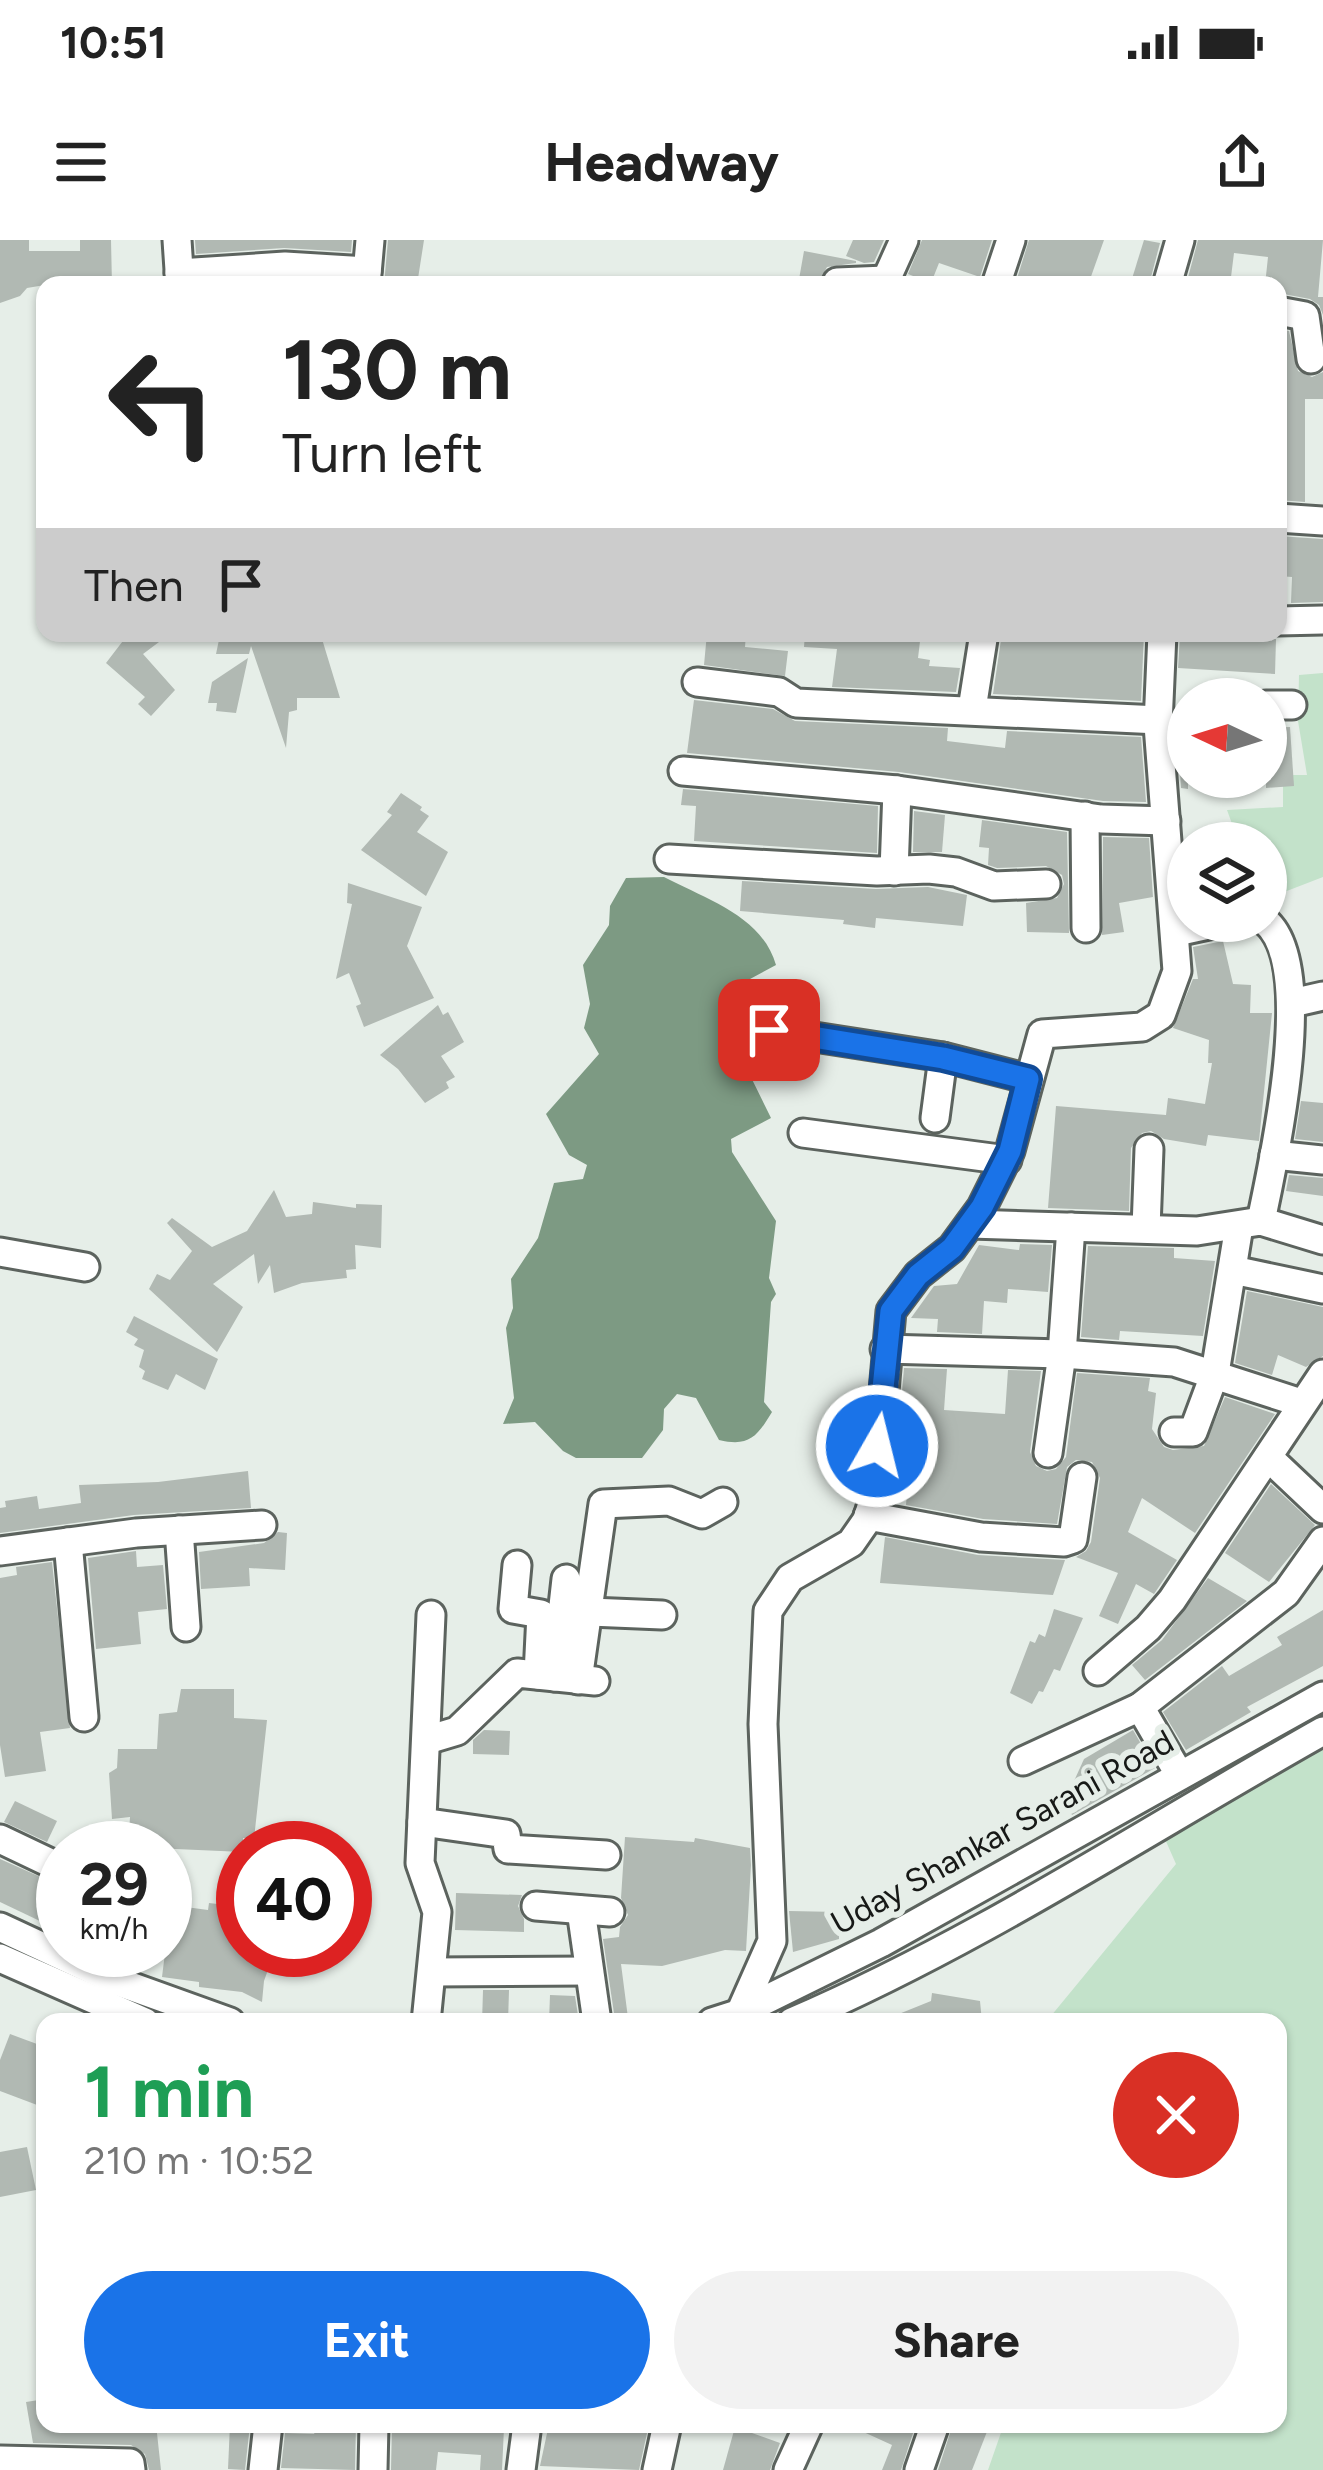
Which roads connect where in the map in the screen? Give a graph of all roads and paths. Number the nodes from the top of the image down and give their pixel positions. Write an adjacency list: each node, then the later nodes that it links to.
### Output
1 (177, 240): 6 (street)
2 (370, 240): 9 (street)
3 (904, 240): 10 (street)
4 (1011, 240): 11 (street)
5 (1180, 240): 12 (street)
6 (180, 276)
7 (204, 276): 8 (street)
8 (352, 276)
9 (366, 276)
10 (891, 276)
11 (999, 276)
12 (1170, 276)
13 (1287, 313): 14 (street)
14 (1311, 359)
15 (1287, 519): 16 (street)
16 (1323, 521)
17 (1323, 620): 18 (street)
18 (1287, 621)
19 (983, 642): 22 (street)
20 (1162, 642): 24 (street)
21 (697, 682): 22 (street)
22 (972, 709): 24 (street)
23 (1167, 710): 24 (street)
24 (1159, 712): 28 (street)
25 (683, 771): 26 (street)
26 (897, 790): 27 (street); 31 (street)
27 (1085, 817): 28 (street); 33 (street)
28 (1166, 821): 29 (street)
29 (1167, 832)
30 (669, 859): 31 (street)
31 (894, 871): 32 (street)
32 (1046, 884)
33 (1086, 928)
34 (1176, 942): 40 (street)
35 (1279, 942): 37 (street)
36 (1323, 996): 37 (street)
37 (1292, 1003): 44 (street)
38 (769, 1030): 39 (street)
39 (943, 1058): 40 (street); 41 (street)
40 (1028, 1079): 45 (street)
41 (935, 1118)
42 (803, 1132): 45 (street)
43 (1149, 1149): 50 (street)
44 (1274, 1156): 46 (street); 47 (street)
45 (1006, 1160): 48 (street)
46 (1323, 1160)
47 (1250, 1223): 50 (street); 51 (street); 54 (street)
48 (970, 1224): 49 (street); 56 (street)
49 (1071, 1227): 50 (street); 57 (street)
50 (1146, 1228)
51 (1323, 1240)
52 (0, 1252): 53 (street)
53 (85, 1267)
54 (1233, 1270): 55 (street); 58 (street)
55 (1323, 1289)
56 (886, 1349): 57 (street); 67 (street)
57 (1062, 1354): 58 (street); 62 (street)
58 (1215, 1373): 60 (street); 61 (street)
59 (1323, 1374): 60 (street)
60 (1301, 1403): 63 (street)
61 (1174, 1432)
62 (1048, 1453)
63 (1268, 1457): 66 (street); 79 (street)
64 (1082, 1477): 67 (street)
65 (723, 1502): 75 (street)
66 (1323, 1509)
67 (868, 1516): 103 (street)
68 (262, 1525): 69 (street)
69 (179, 1530): 71 (street); 78 (street)
70 (1323, 1541): 82 (street)
71 (68, 1542): 72 (street); 83 (street)
72 (0, 1551)
73 (517, 1565): 80 (street)
74 (566, 1580): 80 (street)
75 (590, 1612): 77 (street); 80 (street)
76 (431, 1615): 85 (street)
77 (662, 1615)
78 (186, 1628)
79 (1098, 1671)
80 (566, 1678): 85 (street)
81 (1323, 1696): 87 (street, Uday Shankar Sarani Road)
82 (1140, 1707): 86 (street); 87 (street)
83 (84, 1717)
84 (1323, 1731): 105 (street)
85 (427, 1740): 88 (street)
86 (1023, 1761)
87 (1179, 1774): 104 (street, Uday Shankar Sarani Road)
88 (422, 1822): 90 (street); 98 (street)
89 (0, 1839): 91 (street)
90 (606, 1855)
91 (36, 1856)
92 (536, 1906): 93 (street)
93 (581, 1910): 94 (street); 97 (street)
94 (610, 1912)
95 (0, 1927): 100 (street)
96 (0, 1958): 99 (street)
97 (589, 1971): 98 (street); 102 (street)
98 (432, 1972): 101 (street)
99 (105, 2013)
100 (204, 2013)
101 (427, 2013)
102 (596, 2013)
103 (744, 2013)
104 (749, 2013)
105 (812, 2013)
106 (267, 2433): 115 (street)
107 (374, 2433): 116 (street)
108 (525, 2433): 117 (street)
109 (665, 2433): 118 (street)
110 (683, 2433): 119 (street)
111 (805, 2433): 120 (street)
112 (932, 2433): 121 (street)
113 (0, 2460): 114 (street)
114 (131, 2470)
115 (263, 2470)
116 (373, 2470)
117 (521, 2470)
118 (657, 2470)
119 (677, 2470)
120 (788, 2470)
121 (919, 2470)

